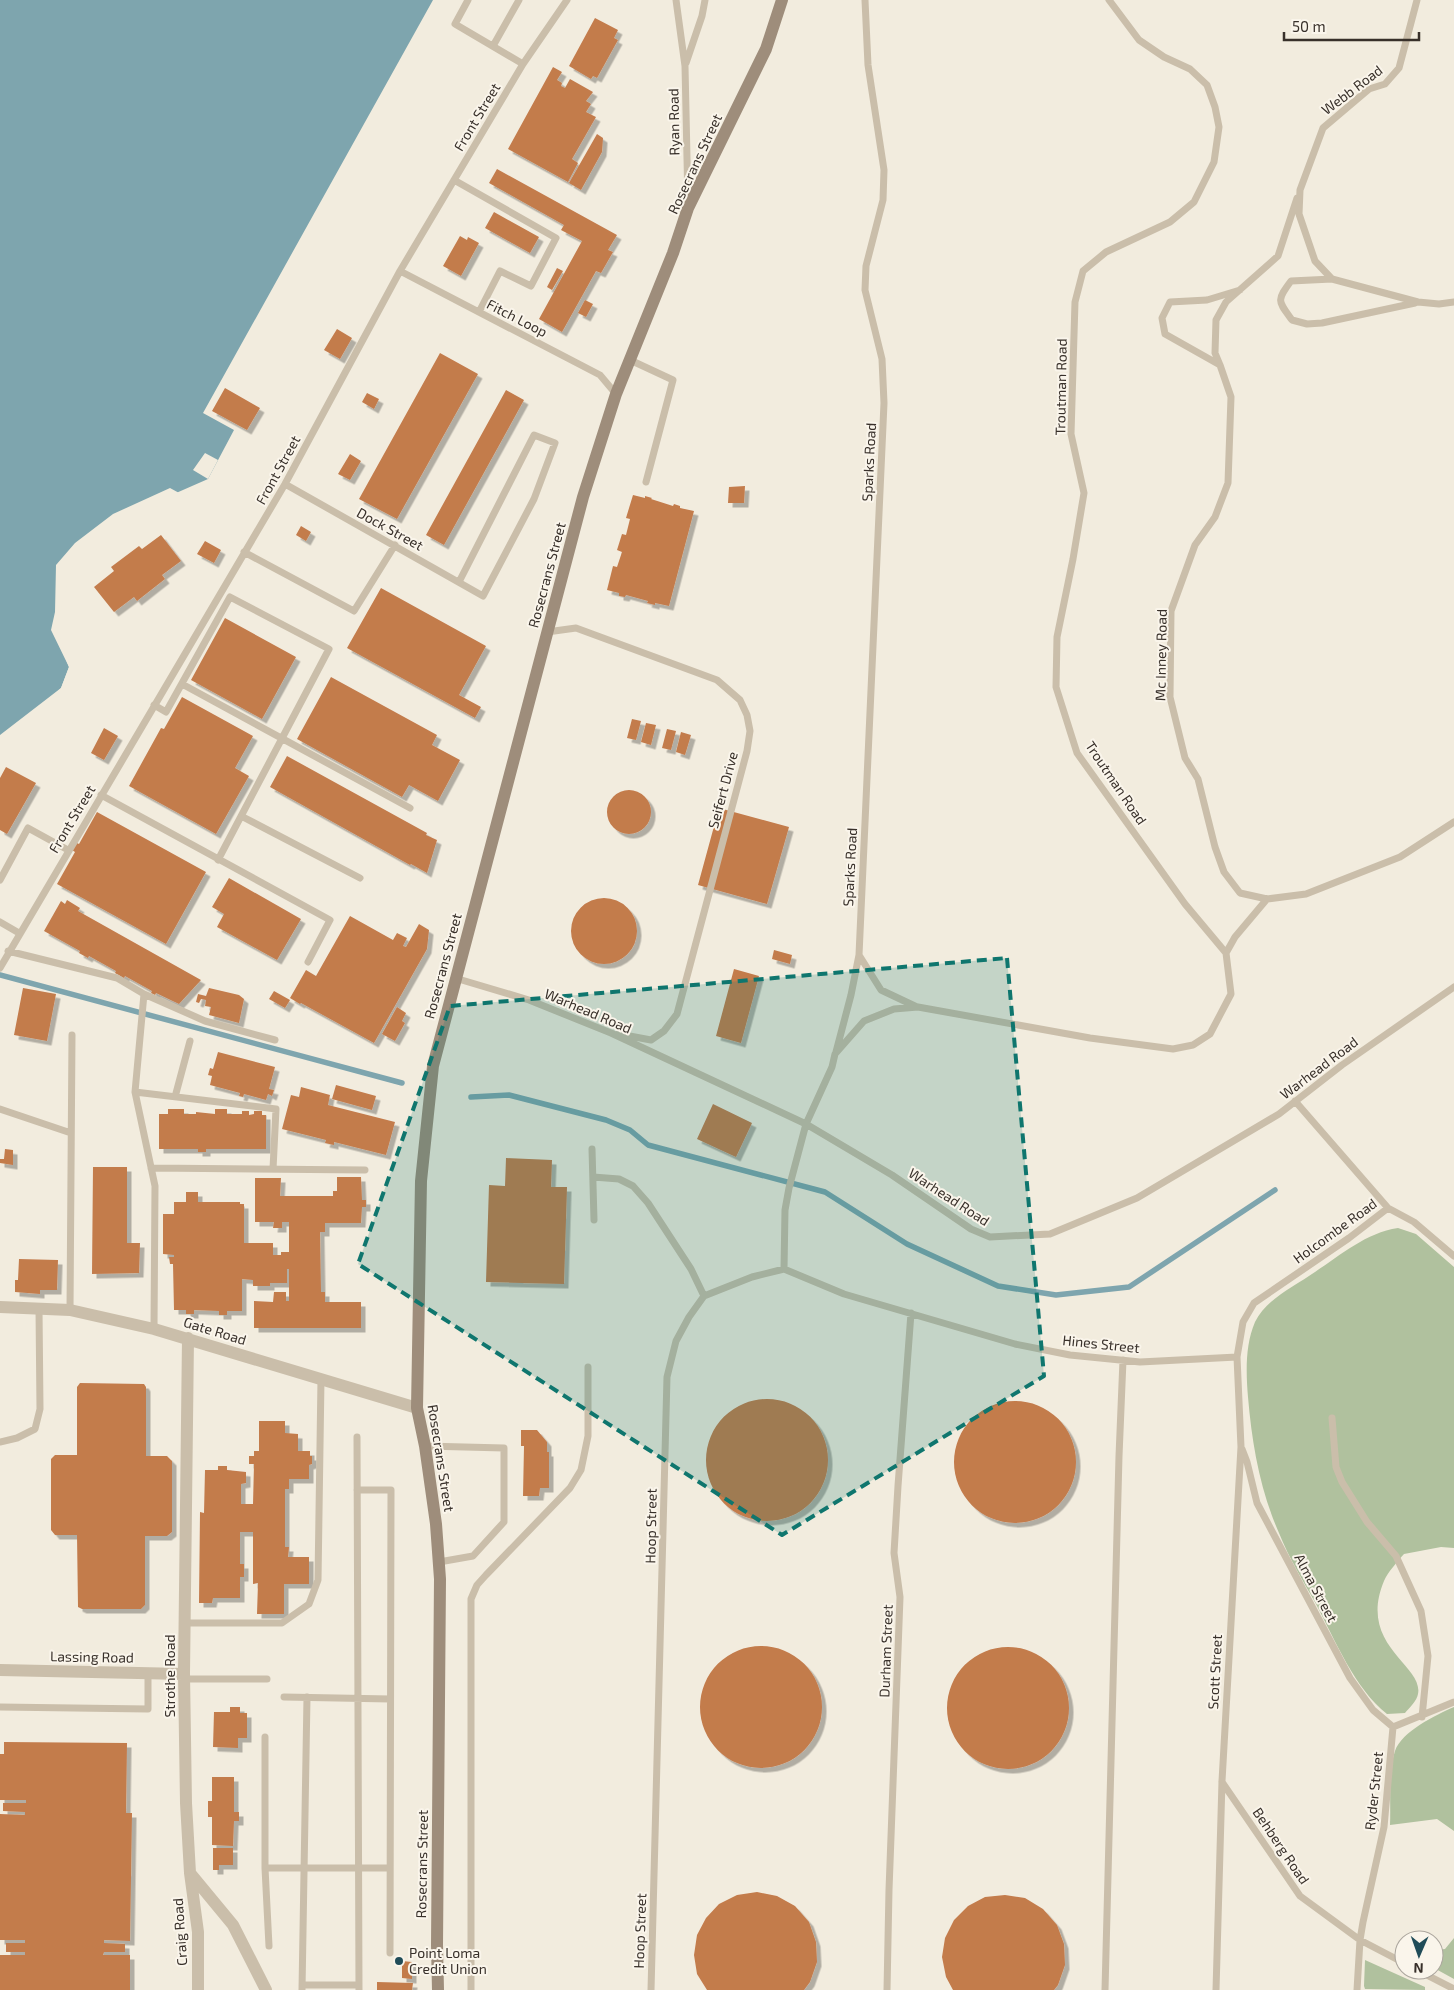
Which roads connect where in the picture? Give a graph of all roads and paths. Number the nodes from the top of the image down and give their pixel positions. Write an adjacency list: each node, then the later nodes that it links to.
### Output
1 (468, 0): 10 (lane)
2 (519, 0): 10 (lane)
3 (567, 0): 11 (lane, Front Street)
4 (676, 0): 12 (lane, Ryan Road)
5 (705, 0): 12 (lane, Ryan Road)
6 (782, 0): 15 (street, Rosecrans Street)
7 (865, 0): 47 (lane, Sparks Road)
8 (1109, 0): 46 (lane, Troutman Road)
9 (1417, 0): 14 (lane, Webb Road)
10 (493, 46): 11 (lane)
11 (523, 64): 13 (lane, Front Street)
12 (685, 66): 15 (lane, Ryan Road)
13 (454, 180): 16 (lane, Front Street); 21 (lane)
14 (1300, 190): 17 (lane, Webb Road); 18 (lane, Mc Inney Road)
15 (688, 208): 22 (street, Rosecrans Street)
16 (400, 271): 21 (lane, Fitch Loop); 26 (lane, Front Street)
17 (1332, 279): 19 (lane); 19 (lane)
18 (1240, 290): 23 (lane, Mc Inney Road); 23 (lane)
19 (1418, 302): 20 (lane)
20 (1454, 302)
21 (479, 312): 24 (lane, Fitch Loop)
22 (630, 360): 24 (street, Rosecrans Street); 25 (lane)
23 (1220, 365): 42 (lane, Mc Inney Road)
24 (616, 394): 30 (street, Rosecrans Street)
25 (646, 482)
26 (285, 484): 27 (lane, Dock Street); 28 (lane, Front Street)
27 (394, 545): 28 (lane); 29 (lane, Dock Street)
28 (244, 552): 32 (lane, Front Street)
29 (459, 582): 29 (lane, Dock Street)
30 (547, 632): 50 (street, Rosecrans Street); 54 (lane, Seifert Drive)
31 (182, 684): 32 (lane); 33 (lane); 33 (lane)
32 (154, 705): 34 (lane, Front Street)
33 (282, 738): 35 (lane); 36 (lane)
34 (100, 795): 38 (lane, Front Street); 39 (lane)
35 (410, 808)
36 (242, 816): 39 (lane); 40 (lane)
37 (1454, 822): 42 (lane, Mc Inney Road)
38 (68, 850): 41 (lane); 44 (lane, Front Street)
39 (218, 860): 48 (lane)
40 (360, 878)
41 (0, 880)
42 (1267, 899): 46 (lane)
43 (0, 922): 44 (lane)
44 (19, 933): 45 (lane, Front Street)
45 (8, 951): 49 (lane, Front Street); 52 (lane)
46 (1226, 953): 53 (lane)
47 (859, 954): 53 (lane); 58 (lane)
48 (308, 962)
49 (0, 968)
50 (455, 978): 54 (lane, Warhead Road); 85 (street, Rosecrans Street)
51 (1454, 987): 61 (lane, Warhead Road)
52 (144, 994): 56 (lane); 59 (lane)
53 (918, 1007): 58 (lane)
54 (611, 1033): 63 (lane, Warhead Road)
55 (72, 1034): 64 (lane)
56 (275, 1040)
57 (190, 1041): 60 (lane)
58 (835, 1054): 63 (lane)
59 (135, 1092): 60 (lane); 66 (lane)
60 (175, 1097): 67 (lane)
61 (1296, 1101): 63 (lane, Warhead Road); 70 (lane)
62 (0, 1109): 64 (lane)
63 (806, 1124): 73 (lane)
64 (71, 1133): 77 (lane)
65 (592, 1149): 69 (lane)
66 (151, 1168): 67 (lane); 79 (lane)
67 (272, 1169): 68 (lane)
68 (365, 1170)
69 (593, 1177): 71 (lane); 74 (lane)
70 (1388, 1208): 72 (lane, Holcombe Road); 81 (lane, Holcombe Road)
71 (594, 1220)
72 (1454, 1256)
73 (784, 1269): 74 (lane); 78 (lane)
74 (704, 1296): 120 (lane, Hoop Street)
75 (0, 1307): 76 (street, Gate Road)
76 (39, 1309): 77 (street, Gate Road); 88 (lane)
77 (70, 1310): 79 (street, Gate Road)
78 (911, 1313): 82 (lane, Hines Street); 126 (lane, Durham Street)
79 (154, 1329): 80 (street, Gate Road)
80 (188, 1338): 84 (street, Gate Road); 93 (street, Strothe Road)
81 (1237, 1356): 82 (lane, Hines Street); 90 (lane, Scott Street)
82 (1123, 1360): 127 (lane)
83 (588, 1367): 125 (lane)
84 (320, 1379): 85 (street, Gate Road); 93 (lane)
85 (417, 1408): 89 (street, Rosecrans Street)
86 (1332, 1418): 104 (lane)
87 (357, 1437): 91 (lane)
88 (0, 1442)
89 (425, 1446): 92 (street, Rosecrans Street); 92 (lane)
90 (1240, 1447): 105 (lane, Alma Street); 107 (lane, Scott Street)
91 (357, 1490): 100 (lane); 101 (lane)
92 (439, 1562): 124 (street, Rosecrans Street)
93 (186, 1623): 96 (street, Strothe Road)
94 (0, 1670): 95 (street, Lassing Road)
95 (148, 1673): 96 (street, Lassing Road); 103 (lane)
96 (184, 1677): 97 (lane); 112 (street, Strothe Road)
97 (267, 1679)
98 (284, 1697): 99 (lane)
99 (307, 1697): 100 (lane); 109 (lane)
100 (358, 1698): 101 (lane); 110 (lane)
101 (390, 1699): 111 (lane)
102 (1454, 1702): 104 (lane)
103 (0, 1707)
104 (1422, 1717): 105 (lane)
105 (1393, 1727): 113 (lane, Ryder Street)
106 (265, 1737): 108 (lane)
107 (1222, 1781): 113 (lane, Behberg Road); 128 (lane, Scott Street)
108 (265, 1868): 109 (lane); 114 (lane)
109 (304, 1868): 110 (lane); 118 (lane)
110 (358, 1868): 111 (lane); 119 (lane)
111 (390, 1868): 115 (lane)
112 (190, 1873): 122 (street, Craig Road); 123 (street)
113 (1360, 1940): 116 (lane, Behberg Road); 129 (lane, Ryder Street)
114 (269, 1946)
115 (390, 1952)
116 (1394, 1958)
117 (1436, 1980): 121 (lane)
118 (302, 1987): 119 (lane)
119 (359, 1988)
120 (651, 1988)
121 (1454, 1989)
122 (198, 1990)
123 (266, 1990)
124 (438, 1990)
125 (471, 1990)
126 (887, 1990)
127 (1105, 1990)
128 (1216, 1990)
129 (1357, 1990)

